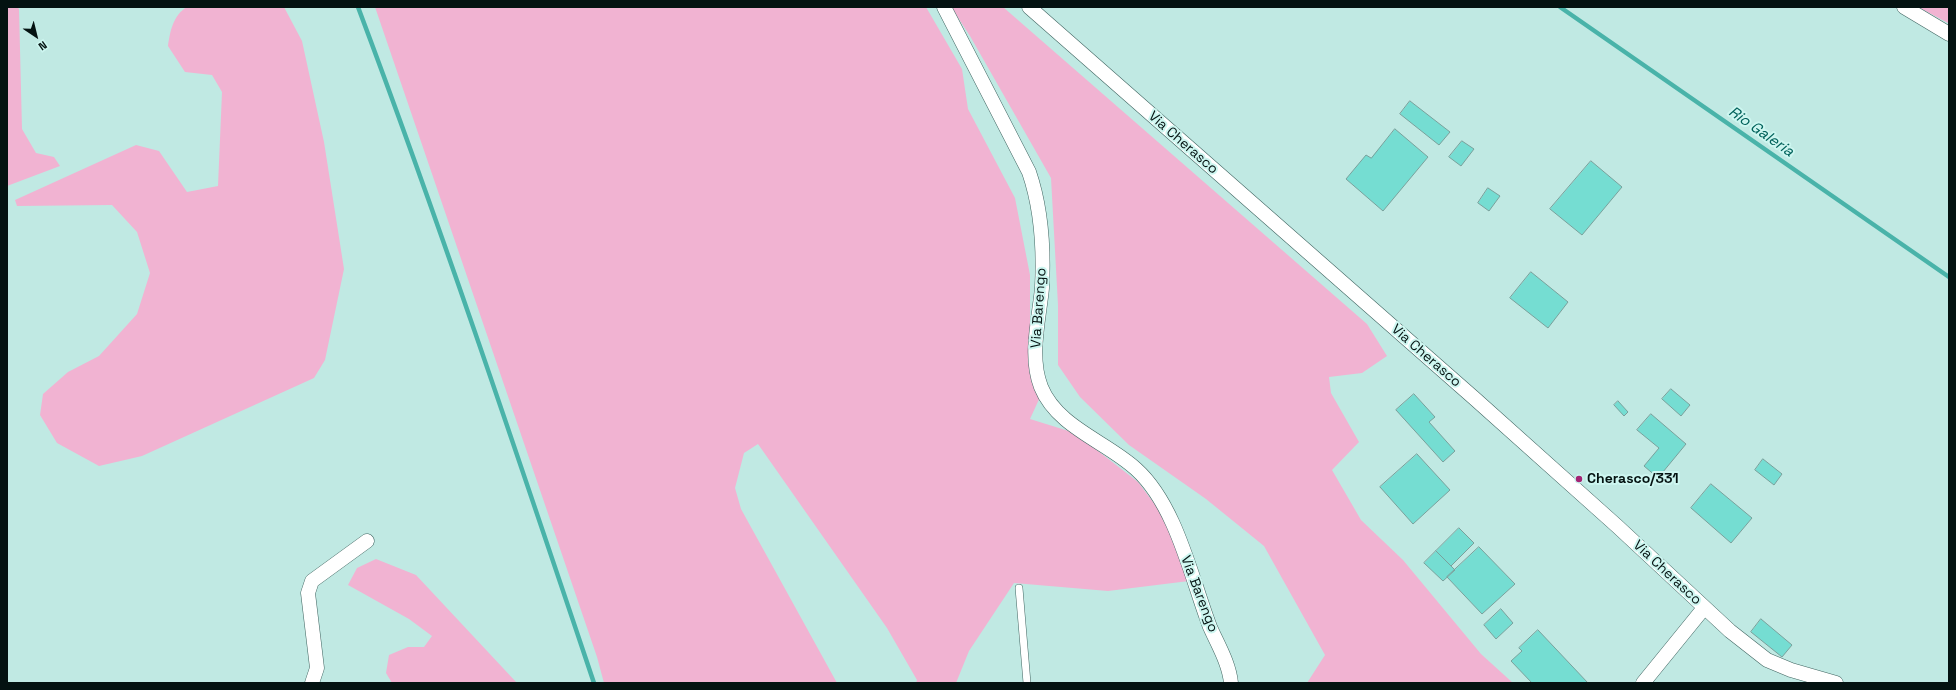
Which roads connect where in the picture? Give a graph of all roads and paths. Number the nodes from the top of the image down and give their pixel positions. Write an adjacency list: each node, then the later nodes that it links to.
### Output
1 (944, 7): 10 (street, Via Barengo)
2 (1029, 7): 7 (street, Via Cherasco)
3 (1904, 7): 4 (street)
4 (1949, 34)
5 (367, 541): 8 (street)
6 (1019, 588): 9 (lane)
7 (1704, 608): 11 (street); 12 (street, Via Cherasco)
8 (312, 683)
9 (1027, 683)
10 (1231, 683)
11 (1643, 683)
12 (1836, 683)

